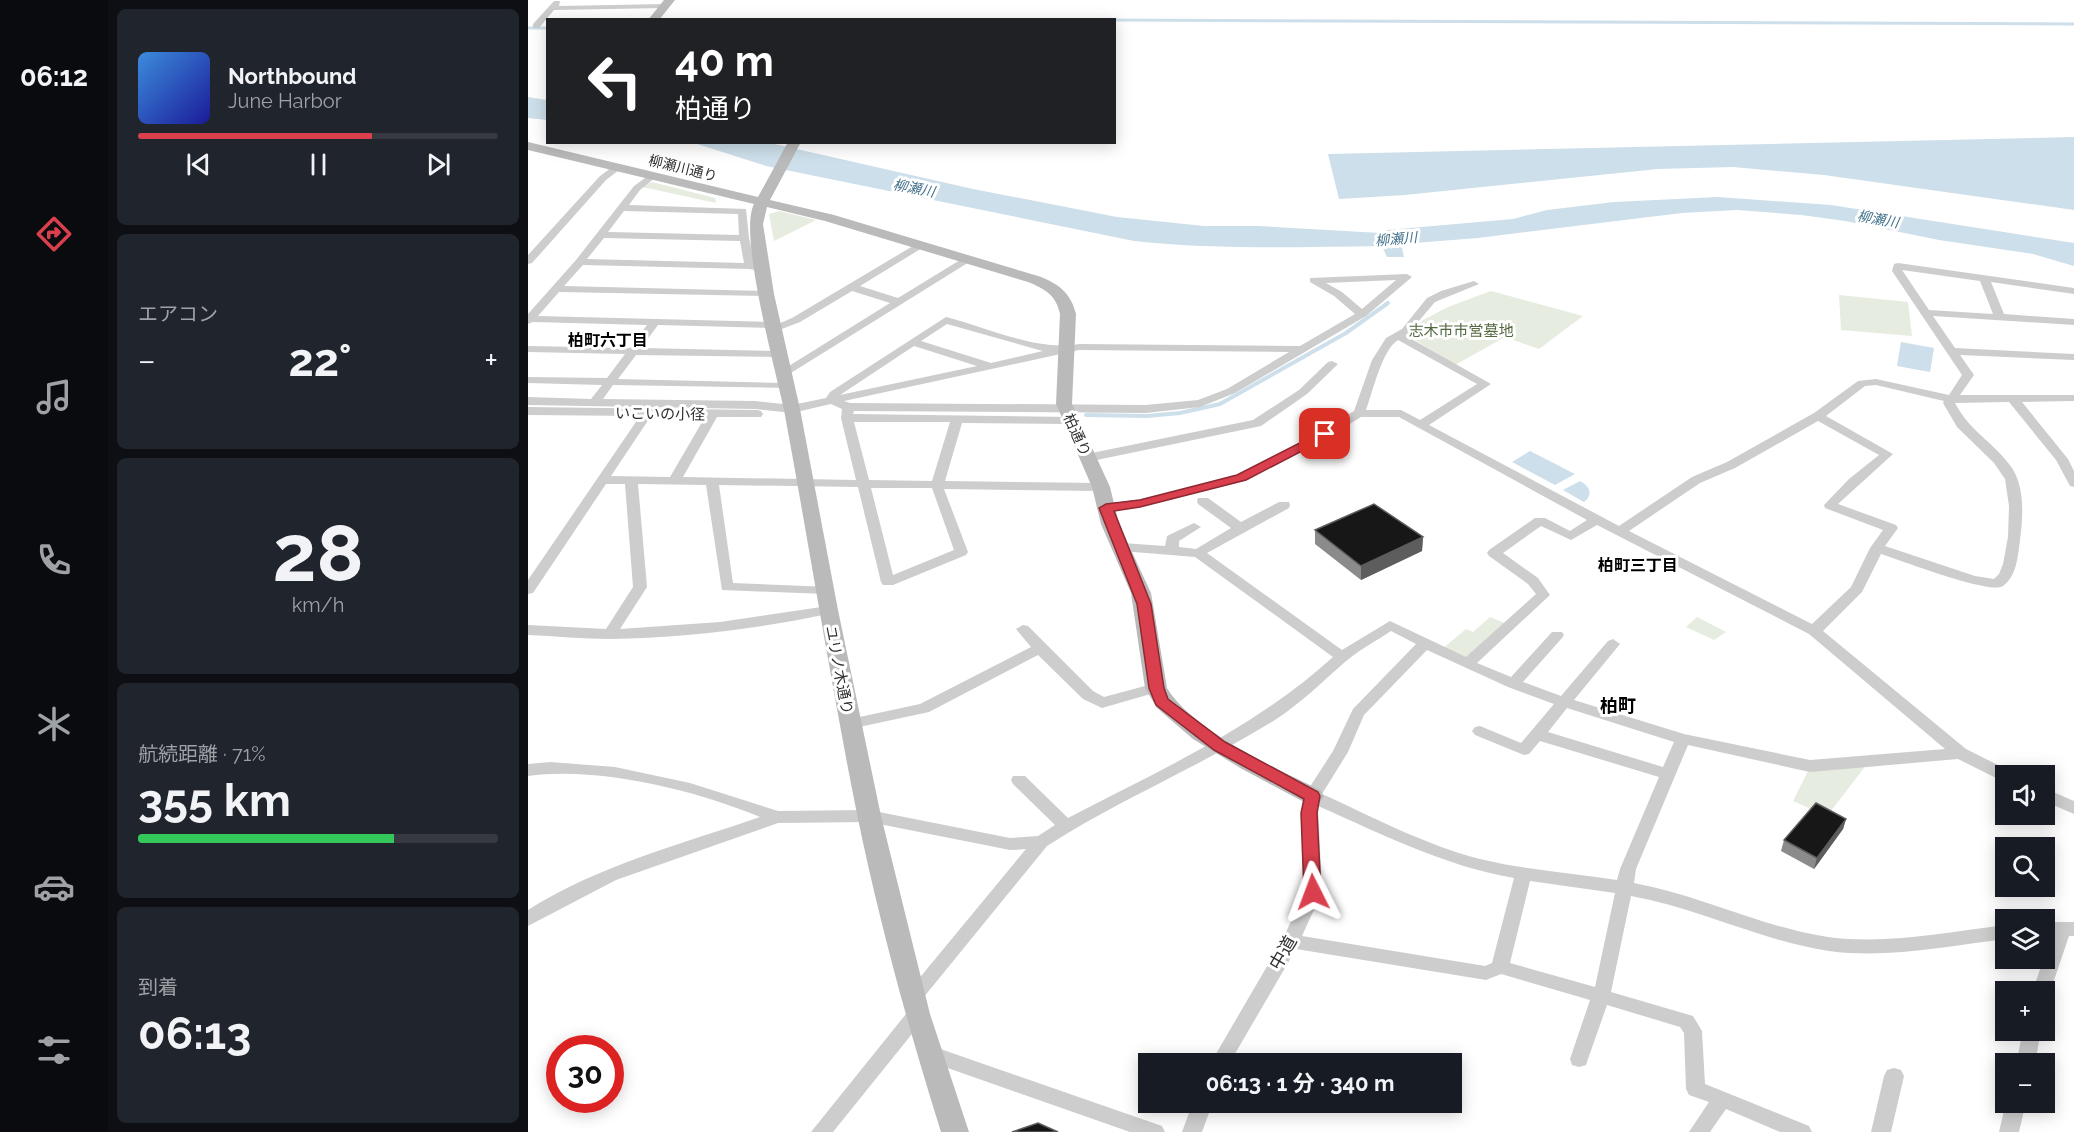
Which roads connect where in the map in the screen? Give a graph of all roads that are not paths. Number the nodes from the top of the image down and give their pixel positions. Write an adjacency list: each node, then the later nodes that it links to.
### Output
1 (559, 0): 3 (street)
2 (668, 3): 3 (street); 4 (street)
3 (552, 8): 5 (street)
4 (655, 18)
5 (532, 26)
6 (794, 144): 10 (street)
7 (528, 146): 8 (street, 柳瀬川通り)
8 (618, 168): 9 (street, 柳瀬川通り); 16 (street)
9 (652, 176): 10 (street, 柳瀬川通り); 11 (street)
10 (766, 195): 14 (street, 柏通り); 18 (street, ユリノ木通り)
11 (622, 208): 12 (street); 13 (street)
12 (602, 235): 13 (street); 17 (street)
13 (744, 238): 18 (street)
14 (922, 245): 15 (street, 柏通り); 21 (street)
15 (969, 259): 25 (street); 37 (street, 柏通り)
16 (528, 261)
17 (580, 262): 18 (street); 22 (street)
18 (757, 268): 24 (street, ユリノ木通り)
19 (1984, 279): 23 (street); 27 (street); 28 (street)
20 (1474, 284): 33 (street)
21 (851, 287): 25 (street); 32 (street)
22 (555, 289): 24 (street); 29 (street)
23 (2074, 291)
24 (766, 294): 32 (street, ユリノ木通り)
25 (899, 302): 43 (street)
26 (1362, 314): 26 (street); 36 (street)
27 (1929, 314): 28 (street); 39 (street)
28 (2000, 317): 31 (street)
29 (529, 320): 30 (street)
30 (656, 321): 32 (street); 38 (street)
31 (2074, 322)
32 (773, 327): 43 (street, ユリノ木通り)
33 (1397, 335): 55 (street); 61 (street)
34 (912, 342): 37 (street); 42 (street); 49 (street)
35 (528, 349): 38 (street)
36 (1305, 349): 37 (street); 58 (street)
37 (1066, 350): 42 (street, いこいの小径); 58 (street, 柏通り)
38 (633, 351): 43 (street); 45 (street)
39 (1952, 351): 40 (street); 47 (street)
40 (2074, 357)
41 (1332, 364): 62 (street)
42 (990, 366): 49 (street, いこいの小径)
43 (782, 371): 45 (street); 52 (street, ユリノ木通り)
44 (528, 380): 45 (street)
45 (610, 381): 51 (street)
46 (2074, 398): 48 (street)
47 (1950, 399): 48 (street); 59 (street); 80 (street)
48 (2013, 399): 63 (street)
49 (831, 400): 52 (street, いこいの小径); 54 (street)
50 (528, 401): 51 (street)
51 (594, 403): 52 (street)
52 (792, 409): 57 (street, いこいの小径); 68 (street, ユリノ木通り)
53 (528, 411): 56 (street, いこいの小径)
54 (848, 412): 58 (street); 60 (street); 69 (street)
55 (1359, 413): 61 (street); 74 (street)
56 (647, 414): 57 (street, いこいの小径); 64 (street)
57 (712, 415): 66 (street)
58 (1067, 415): 60 (street); 62 (street, 柏通り)
59 (1818, 416): 78 (street); 80 (street)
60 (957, 419): 70 (street)
61 (1422, 424): 75 (street)
62 (1087, 458): 71 (street, 柏通り)
63 (2073, 479)
64 (603, 480): 65 (street); 83 (street)
65 (631, 480): 66 (street); 88 (street)
66 (675, 480): 67 (street)
67 (712, 482): 68 (street); 84 (street)
68 (804, 483): 69 (street); 84 (street, ユリノ木通り)
69 (864, 484): 70 (street); 70 (street)
70 (937, 486): 71 (street)
71 (1101, 488): 74 (street, 柏通り)
72 (1203, 501): 77 (street)
73 (1284, 505): 77 (street)
74 (1106, 508): 79 (street, 柏通り)
75 (1596, 520): 78 (street); 94 (street)
76 (1194, 527): 81 (street)
77 (1240, 528): 82 (street)
78 (1619, 532): 87 (street)
79 (1122, 547): 81 (street); 96 (street, 柏通り)
80 (1877, 548): 87 (street)
81 (1173, 550): 82 (street)
82 (1198, 553): 93 (street)
83 (528, 590)
84 (826, 600): 88 (street); 98 (street, ユリノ木通り)
85 (1023, 629): 92 (street)
86 (528, 630): 88 (street)
87 (1814, 631): 103 (street)
88 (610, 634)
89 (1557, 635): 95 (street)
90 (1425, 643): 93 (street); 94 (street); 108 (street)
91 (1613, 644): 97 (street)
92 (1040, 648): 96 (street); 98 (street)
93 (1342, 657): 102 (street)
94 (1467, 664): 95 (street)
95 (1513, 684): 97 (street)
96 (1156, 688): 102 (street, 柏通り)
97 (1563, 702): 100 (street); 101 (street)
98 (850, 724): 112 (street, ユリノ木通り)
99 (1480, 730): 100 (street)
100 (1536, 734): 106 (street)
101 (1683, 739): 103 (street); 106 (street)
102 (1219, 746): 108 (street, 柏通り); 113 (street)
103 (1960, 753): 105 (street)
104 (528, 770): 111 (street)
105 (1995, 770)
106 (1669, 774): 116 (street)
107 (1019, 780): 113 (street)
108 (1312, 796): 115 (street); 120 (street, 中道)
109 (2055, 799): 110 (street)
110 (2074, 808)
111 (777, 816): 112 (street); 117 (street)
112 (869, 816): 114 (street); 124 (street, ユリノ木通り)
113 (1066, 826): 114 (street)
114 (1041, 842): 124 (street)
115 (1523, 875): 116 (street); 121 (street)
116 (1623, 887): 119 (street); 123 (street)
117 (528, 919)
118 (2069, 929): 122 (street)
119 (1995, 933)
120 (1291, 941): 121 (street); 126 (street, 中道)
121 (1500, 967): 123 (street)
122 (2046, 981)
123 (1601, 995): 127 (street); 129 (street)
124 (915, 1006): 125 (street, ユリノ木通り); 132 (street)
125 (929, 1053): 133 (street, ユリノ木通り); 134 (street)
126 (1225, 1053)
127 (1579, 1059)
128 (1894, 1076): 138 (street)
129 (1722, 1099): 136 (street); 137 (street)
130 (1199, 1113): 135 (street)
131 (2013, 1113): 139 (street)
132 (821, 1132)
133 (955, 1132)
134 (1155, 1132)
135 (1192, 1132)
136 (1699, 1132)
137 (1802, 1132)
138 (1881, 1132)
139 (2009, 1132)

